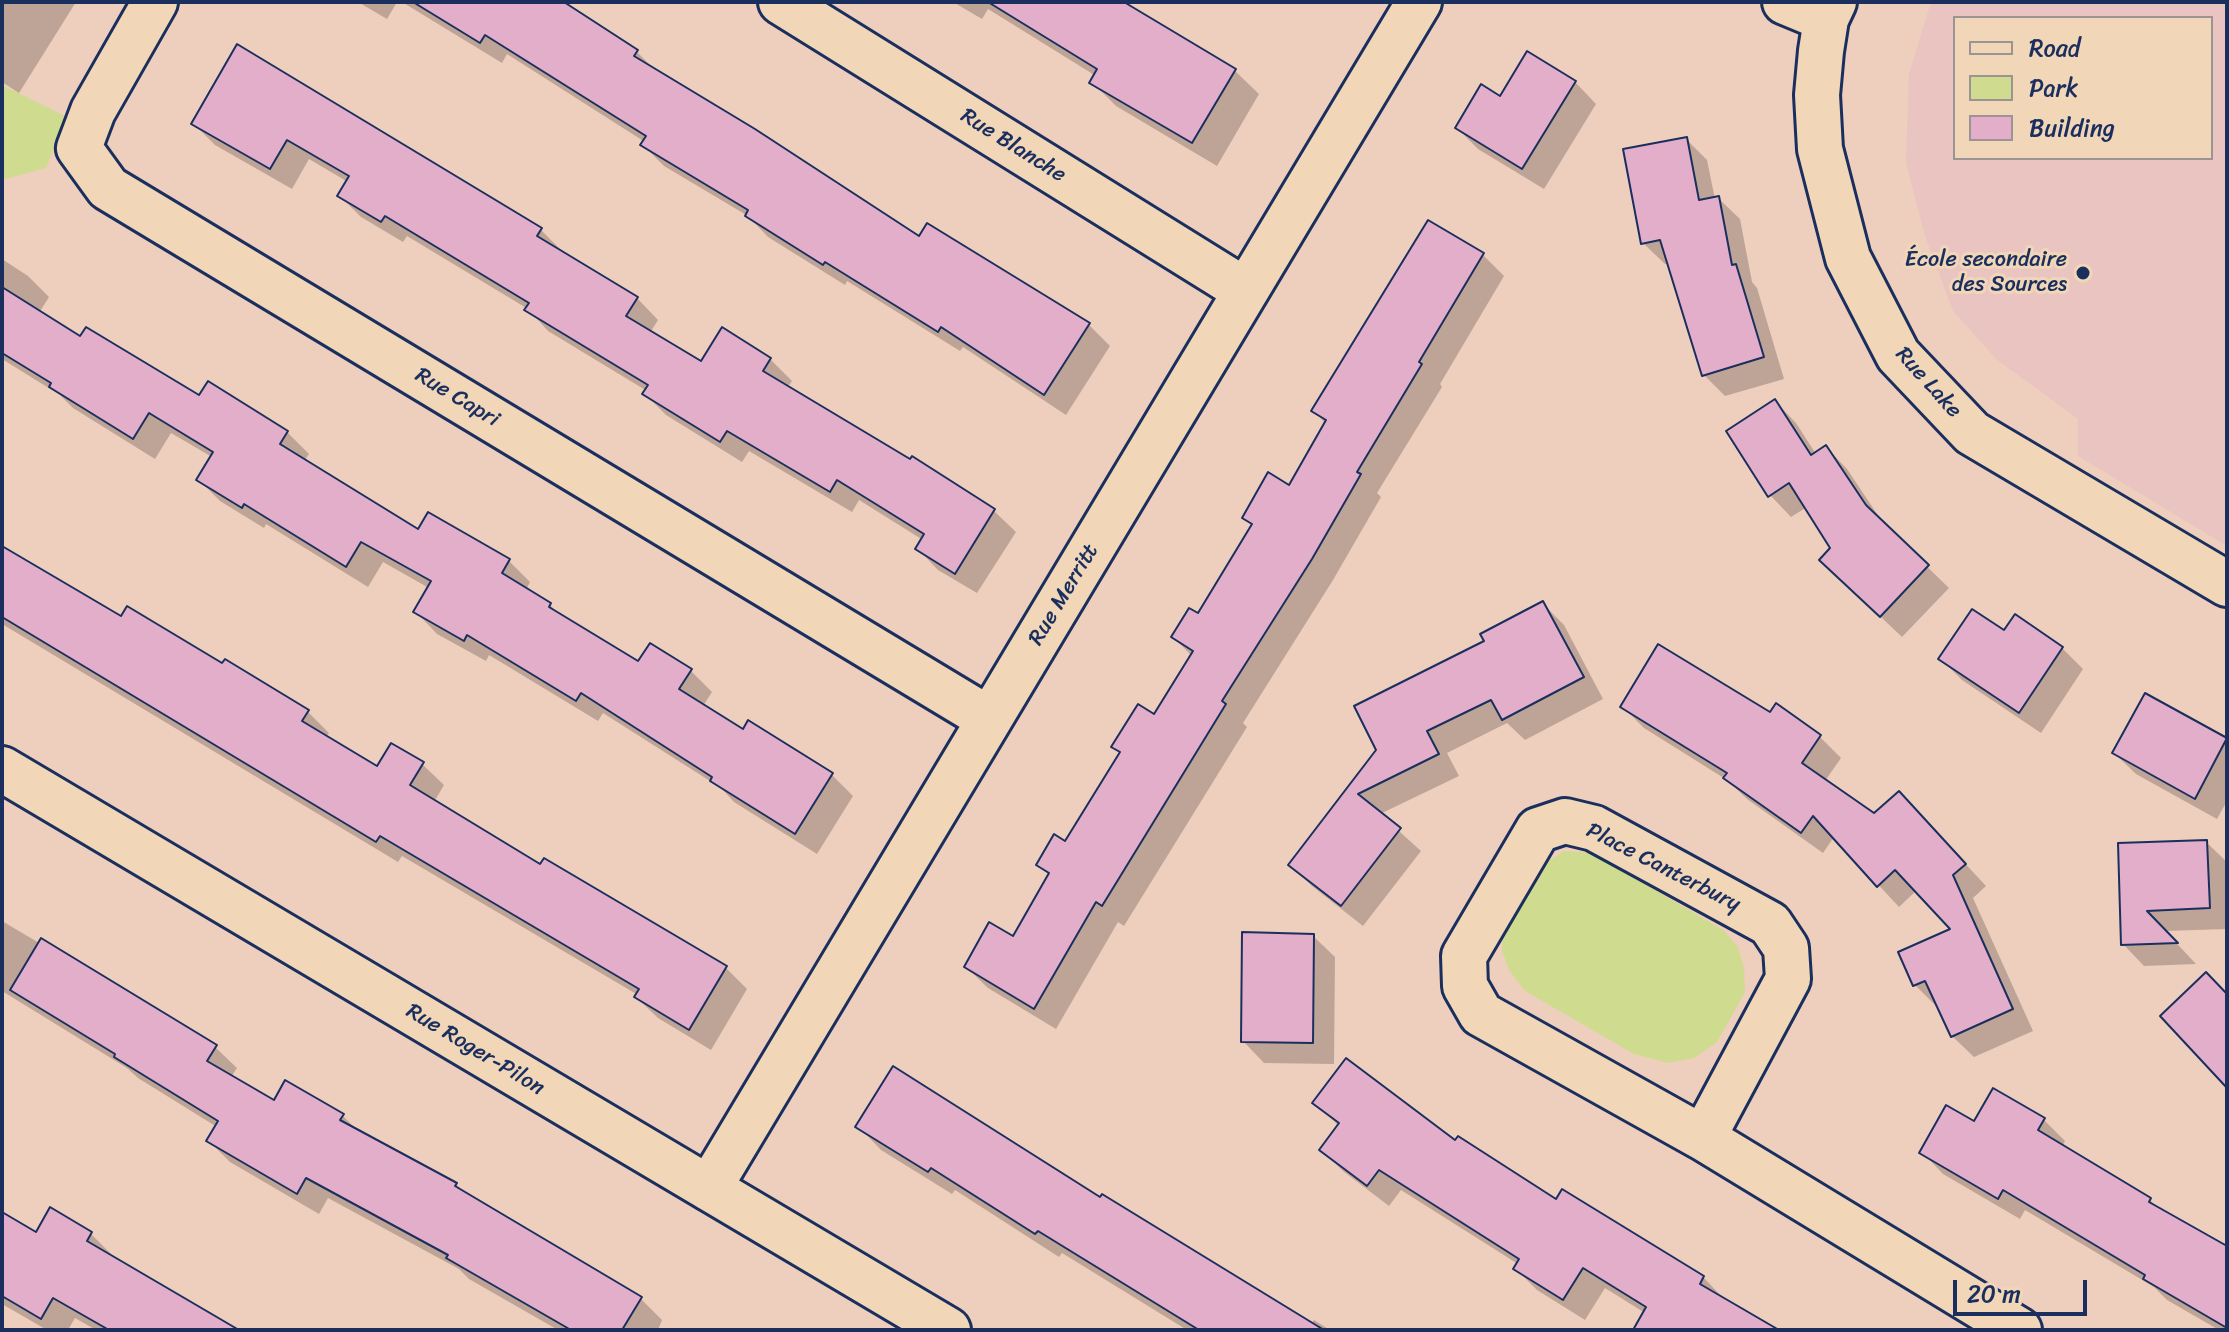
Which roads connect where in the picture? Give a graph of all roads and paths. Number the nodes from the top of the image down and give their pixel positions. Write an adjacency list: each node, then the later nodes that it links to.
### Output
1 (155, 2): 8 (street, Rue Capri)
2 (781, 2): 6 (street, Rue Blanche)
3 (1419, 2): 6 (street, Rue Merritt)
4 (1785, 2): 5 (street)
5 (1830, 11): 7 (street, Rue Lake)
6 (1246, 291): 8 (street, Rue Merritt)
7 (2227, 584)
8 (989, 719): 11 (street, Rue Merritt)
9 (2, 769): 11 (street, Rue Roger-Pilon)
10 (1703, 1138): 10 (street, Place Canterbury); 13 (street, Place Canterbury)
11 (709, 1188): 12 (street, Rue Roger-Pilon)
12 (948, 1330)
13 (2019, 1330)

